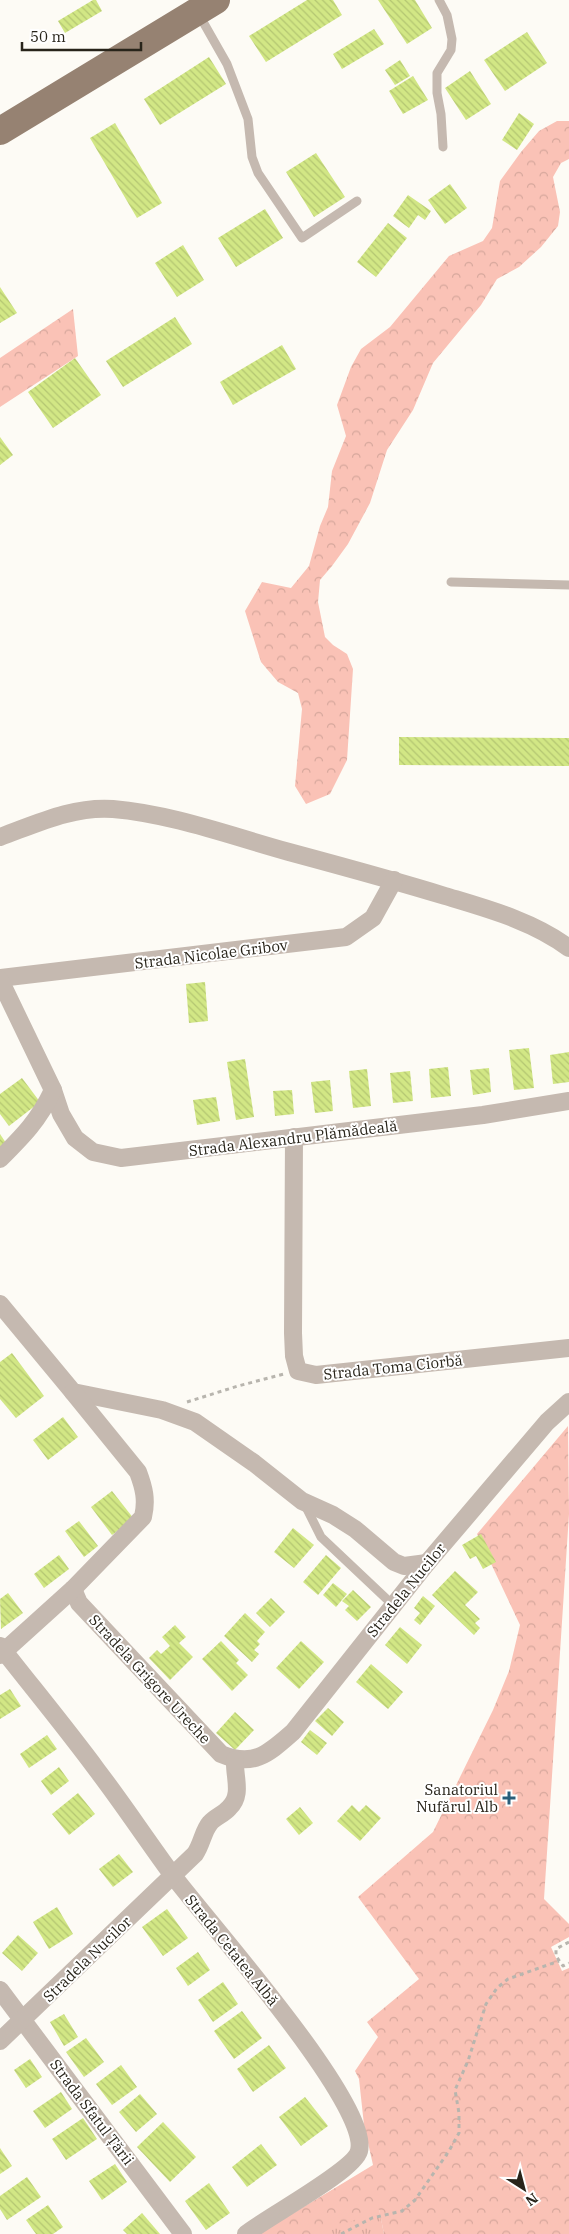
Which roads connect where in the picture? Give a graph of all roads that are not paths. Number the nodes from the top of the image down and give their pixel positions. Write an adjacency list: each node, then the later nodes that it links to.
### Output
1 (439, 0): 4 (lane)
2 (207, 6): 3 (main road); 5 (lane)
3 (0, 131)
4 (442, 147)
5 (357, 201)
6 (451, 582): 7 (lane)
7 (569, 585)
8 (0, 838): 9 (street)
9 (394, 880): 10 (street); 11 (street, Strada Nicolae Gribov)
10 (569, 948)
11 (0, 979): 12 (street, Strada Alexandru Plămădeală)
12 (53, 1090): 14 (street, Strada Alexandru Plămădeală); 15 (street)
13 (569, 1102): 14 (street, Strada Alexandru Plămădeală)
14 (294, 1137): 17 (street, Strada Toma Ciorbă)
15 (0, 1159)
16 (0, 1304): 18 (street)
17 (569, 1348)
18 (73, 1392): 20 (street); 22 (street)
19 (569, 1402): 21 (street, Stradela Nucilor)
20 (302, 1501): 21 (street); 23 (lane)
21 (426, 1563): 23 (street, Stradela Nucilor)
22 (72, 1589): 24 (street); 25 (street, Stradela Grigore Ureche)
23 (393, 1605): 25 (street, Stradela Nucilor)
24 (1, 1650): 26 (street, Strada Cetatea Albă)
25 (235, 1760): 26 (street, Stradela Nucilor)
26 (172, 1875): 28 (street, Stradela Nucilor); 31 (street, Strada Cetatea Albă)
27 (0, 1990): 28 (street, Strada Sfatul Țării)
28 (23, 2020): 29 (street, Stradela Nucilor); 30 (street, Strada Sfatul Țării)
29 (0, 2041)
30 (183, 2234)
31 (246, 2234)

